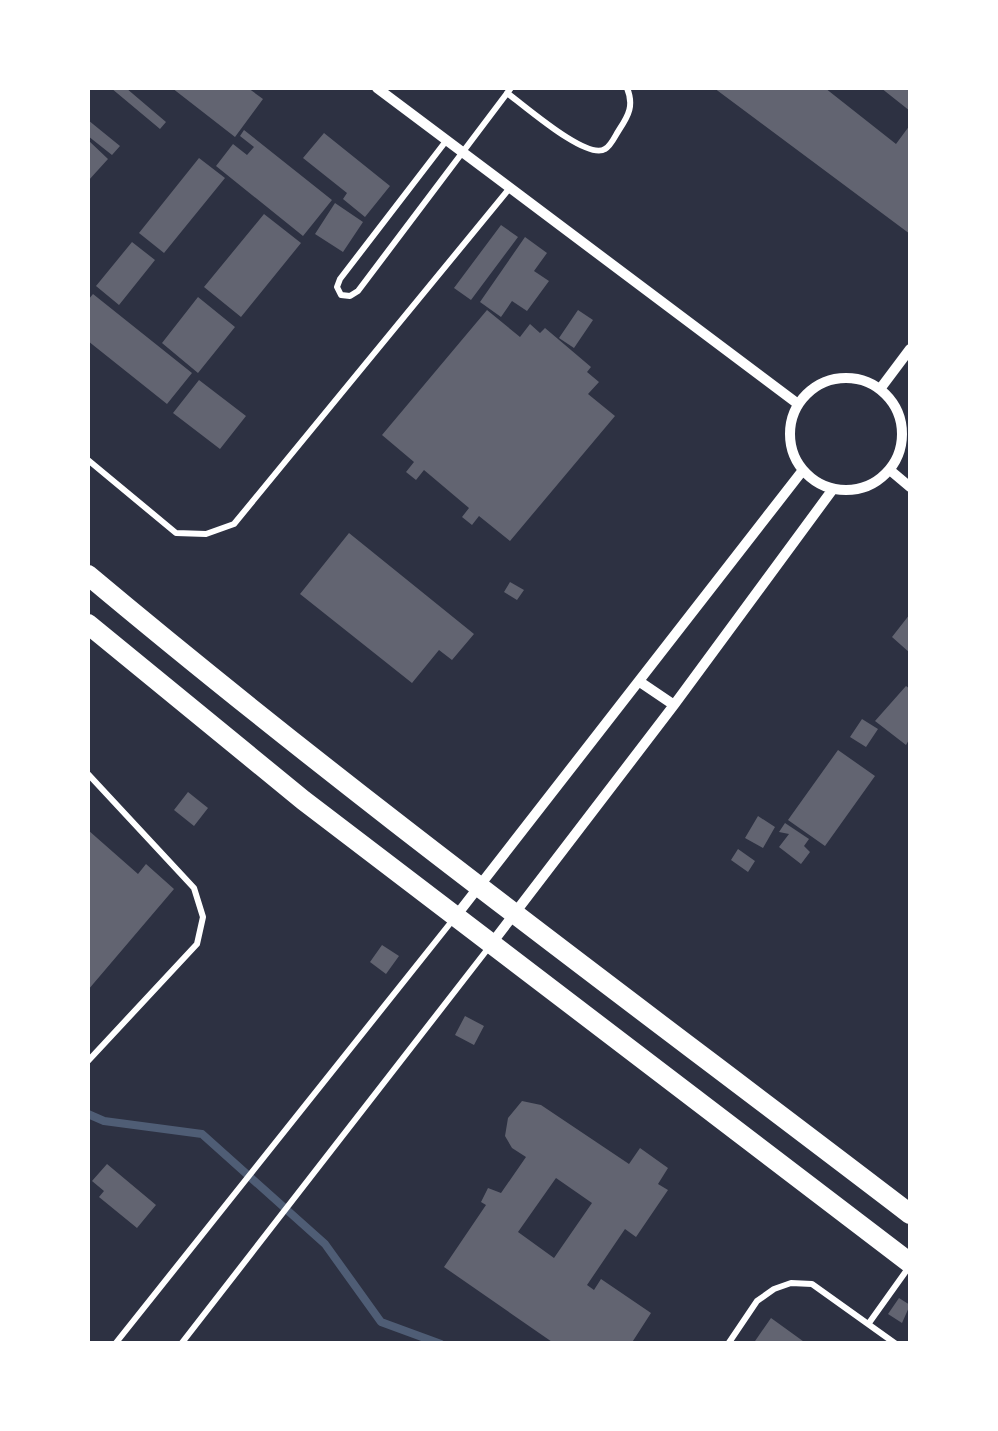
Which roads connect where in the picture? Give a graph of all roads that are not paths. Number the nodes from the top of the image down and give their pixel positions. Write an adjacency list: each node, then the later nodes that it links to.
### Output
1 (377, 88): 4 (street)
2 (627, 88): 3 (lane)
3 (509, 90): 5 (lane)
4 (446, 140): 5 (street); 5 (lane)
5 (461, 152): 6 (street)
6 (510, 188): 9 (street); 10 (lane)
7 (910, 349): 8 (street)
8 (880, 389): 9 (street); 12 (street)
9 (798, 404): 11 (street)
10 (88, 460)
11 (803, 470): 14 (street); 17 (street)
12 (891, 470): 13 (street); 14 (street)
13 (910, 487)
14 (832, 489): 18 (street)
15 (88, 575): 20 (highway)
16 (88, 624): 22 (highway)
17 (640, 682): 18 (street); 20 (street)
18 (674, 705): 21 (street)
19 (88, 774): 24 (lane)
20 (481, 888): 21 (highway); 22 (street)
21 (514, 914): 23 (street); 25 (highway)
22 (456, 916): 23 (highway); 28 (lane)
23 (492, 944): 26 (highway); 29 (lane)
24 (88, 1060)
25 (910, 1214)
26 (910, 1264): 27 (lane)
27 (869, 1322): 30 (lane); 31 (lane)
28 (114, 1344)
29 (181, 1344)
30 (728, 1344)
31 (896, 1344)

